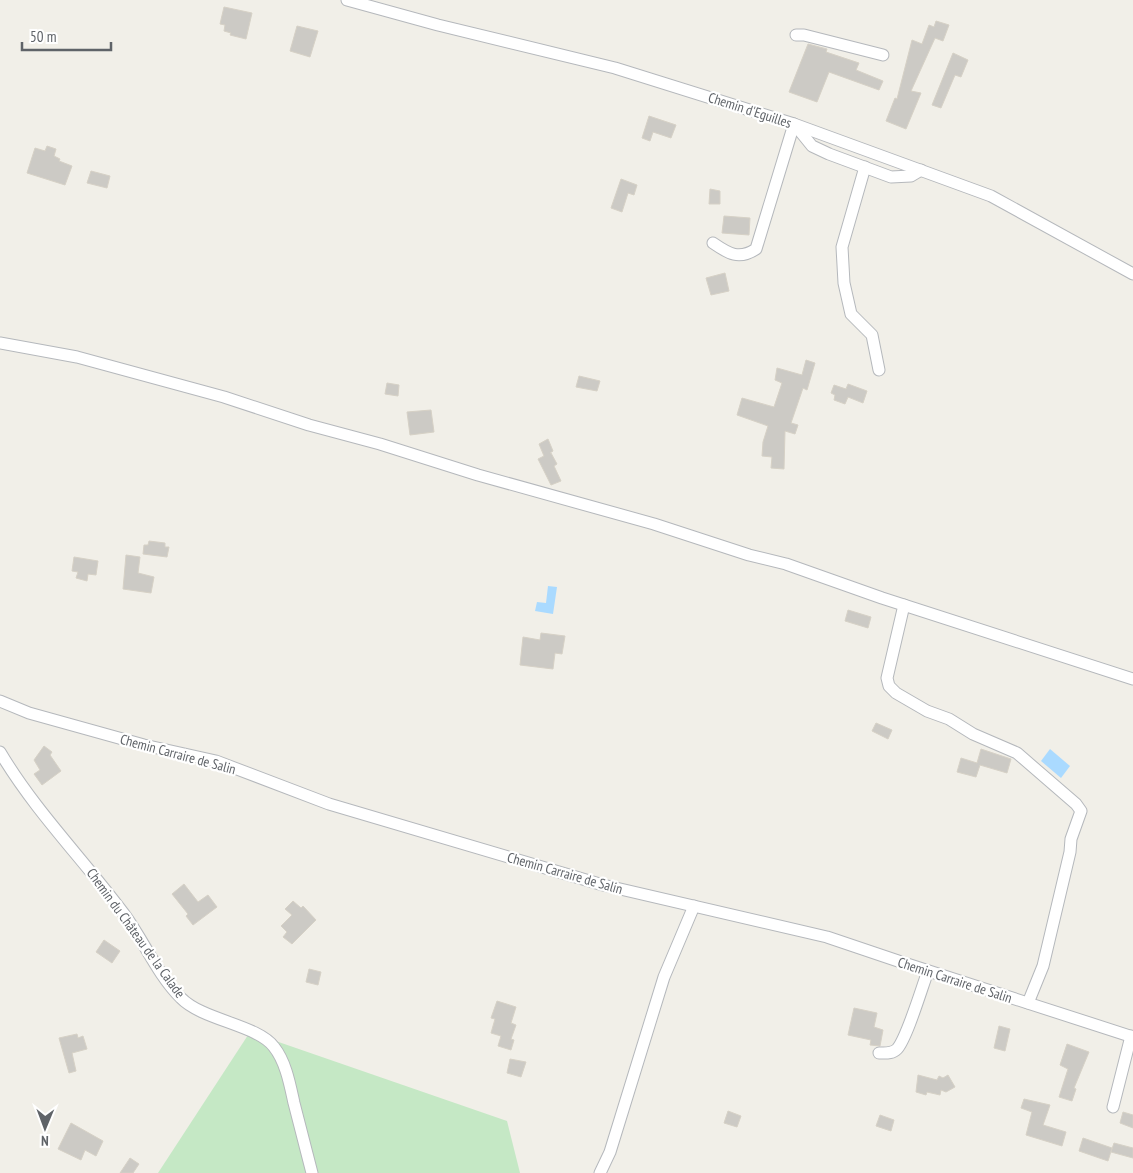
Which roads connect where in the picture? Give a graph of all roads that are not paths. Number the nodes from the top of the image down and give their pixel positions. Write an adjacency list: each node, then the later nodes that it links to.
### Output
1 (347, 0): 4 (street, Chemin d'Eguilles)
2 (796, 35): 3 (street)
3 (883, 55)
4 (794, 124): 5 (street); 6 (street, Chemin d'Eguilles); 7 (street)
5 (865, 167): 6 (street); 10 (street)
6 (921, 170): 8 (street, Chemin d'Eguilles)
7 (714, 243)
8 (1133, 274)
9 (0, 343): 11 (street)
10 (879, 370)
11 (904, 605): 12 (street); 17 (street)
12 (1133, 679)
13 (0, 700): 15 (street, Chemin Carraire de Salin)
14 (0, 752): 21 (street, Chemin du Château de la Calade)
15 (694, 906): 16 (street, Chemin Carraire de Salin); 22 (street)
16 (928, 971): 17 (street, Chemin Carraire de Salin); 19 (street)
17 (1028, 1003): 18 (street, Chemin Carraire de Salin)
18 (1132, 1036): 20 (street)
19 (879, 1053)
20 (1112, 1107)
21 (312, 1173)
22 (600, 1173)

